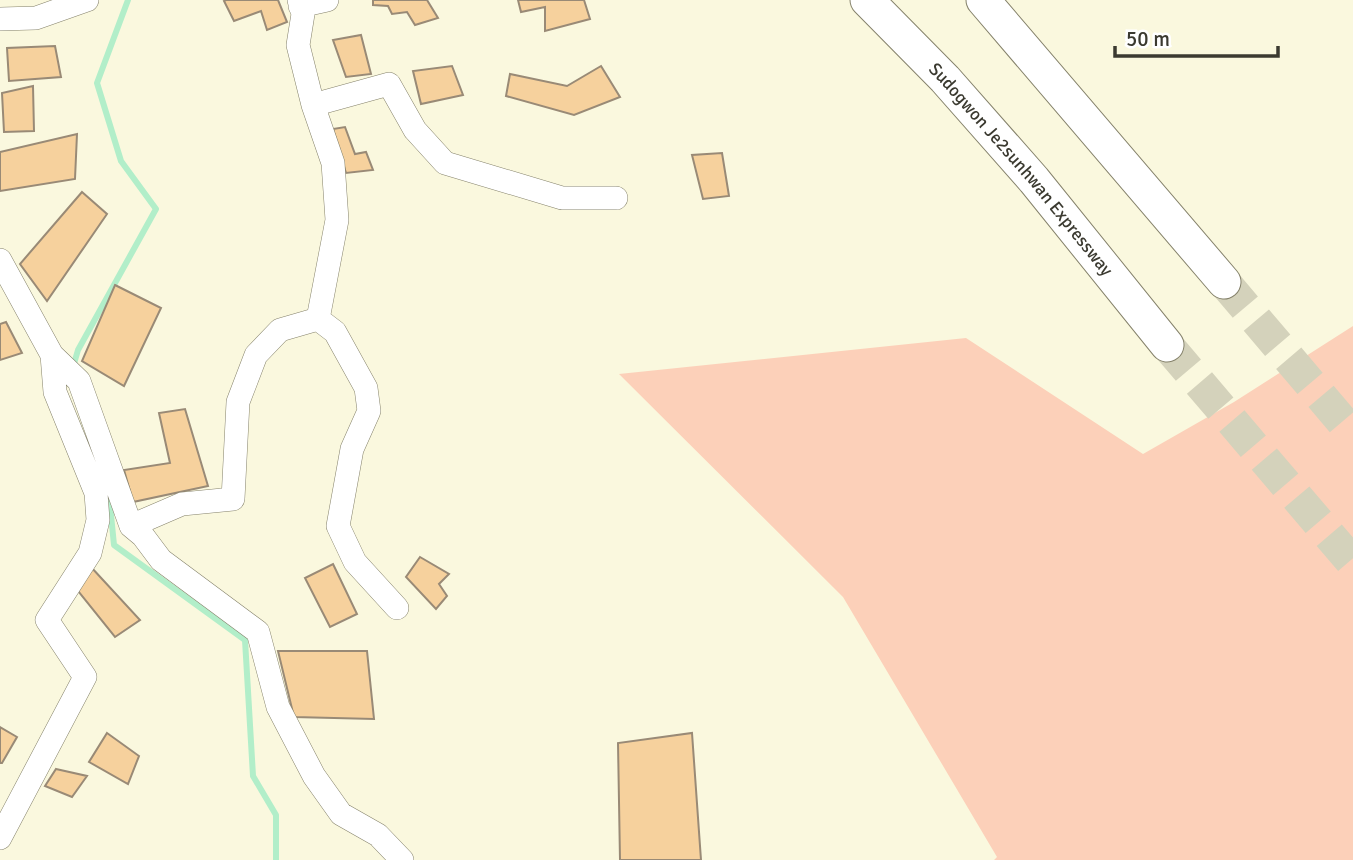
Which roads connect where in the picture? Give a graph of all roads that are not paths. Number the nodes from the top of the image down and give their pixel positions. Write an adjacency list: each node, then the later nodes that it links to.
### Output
1 (87, 0): 6 (street)
2 (327, 0): 5 (street)
3 (867, 0): 12 (highway, Sudogwon Je2sunhwan Expressway)
4 (983, 0): 10 (highway)
5 (300, 3): 7 (street)
6 (0, 19)
7 (313, 105): 8 (street); 11 (street)
8 (616, 198)
9 (0, 260): 13 (street)
10 (1224, 282)
11 (318, 319): 14 (street); 15 (street)
12 (1167, 345)
13 (56, 358): 14 (street); 16 (street)
14 (131, 526): 17 (street)
15 (397, 608)
16 (0, 838)
17 (402, 860)

